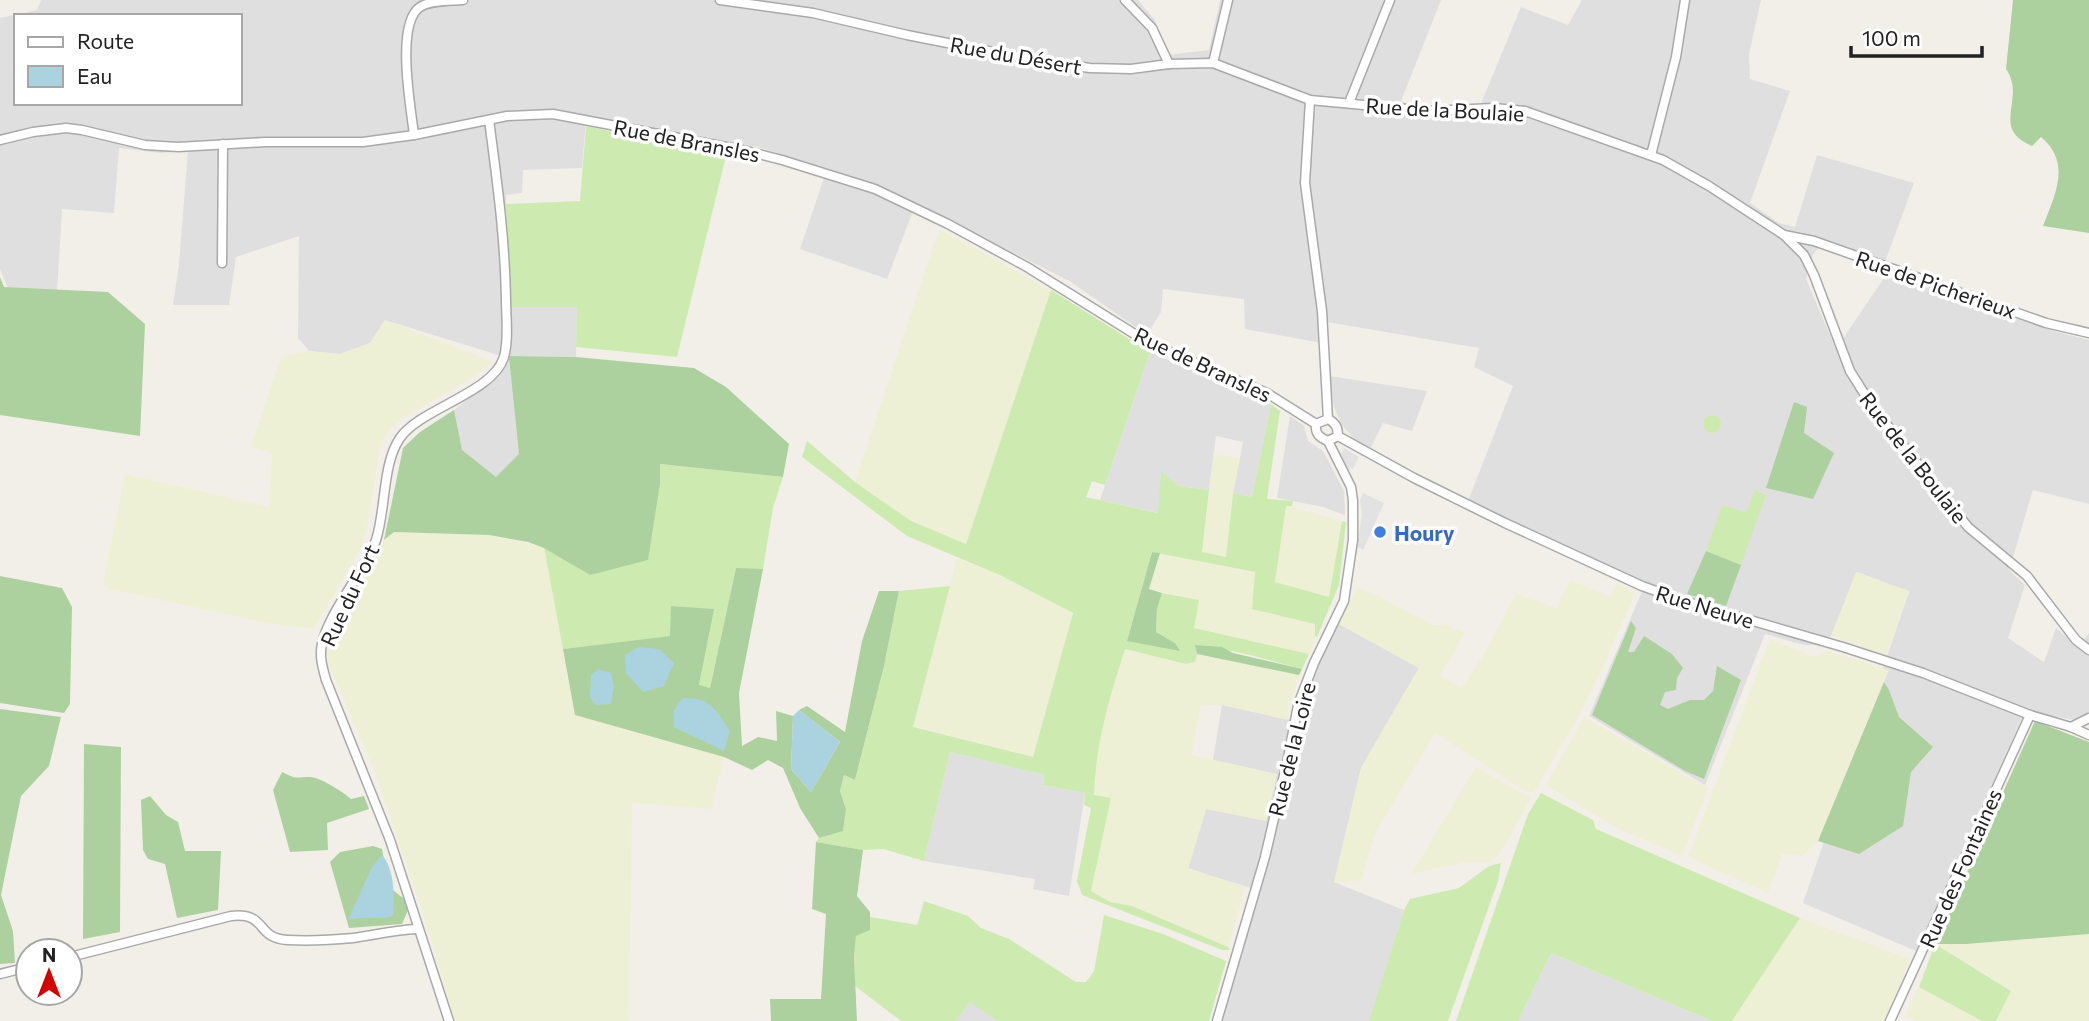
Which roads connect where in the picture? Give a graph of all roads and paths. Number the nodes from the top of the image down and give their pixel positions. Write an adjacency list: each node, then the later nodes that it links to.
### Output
1 (463, 0): 12 (street)
2 (720, 0): 8 (street, Rue du Désert)
3 (1125, 0): 8 (street)
4 (1228, 0): 7 (street)
5 (1390, 0): 10 (street)
6 (1685, 0): 15 (street)
7 (1213, 63): 8 (street, Rue du Désert); 9 (street, Rue du Désert)
8 (1169, 64)
9 (1310, 100): 10 (street, Rue de la Boulaie); 21 (street)
10 (1349, 103): 15 (street, Rue de la Boulaie)
11 (489, 120): 12 (street, Rue de Bransles); 22 (street, Rue de Bransles); 30 (street, Rue du Fort)
12 (414, 135): 14 (street, Rue de Bransles)
13 (0, 140): 14 (street, Rue de Bransles)
14 (223, 144): 19 (street)
15 (1651, 155): 16 (street, Rue de la Boulaie)
16 (1784, 235): 17 (street, Rue de Picherieux); 18 (street, Rue de la Boulaie)
17 (1821, 243): 18 (street); 20 (street, Rue de Picherieux)
18 (1807, 260): 25 (street, Rue de la Boulaie)
19 (222, 263)
20 (2089, 333)
21 (1328, 419): 22 (street); 23 (street)
22 (1316, 424): 24 (street)
23 (1338, 436): 24 (street); 26 (street, Rue Neuve)
24 (1328, 442): 33 (street, Rue de la Loire)
25 (2089, 650)
26 (2030, 715): 28 (street, Rue Neuve); 34 (street, Rue des Fontaines)
27 (2089, 718): 28 (street)
28 (2071, 727): 29 (street, Rue Neuve)
29 (2089, 735)
30 (417, 929): 31 (street); 32 (street, Rue du Fort)
31 (84, 953)
32 (449, 1021)
33 (1217, 1021)
34 (1890, 1021)

